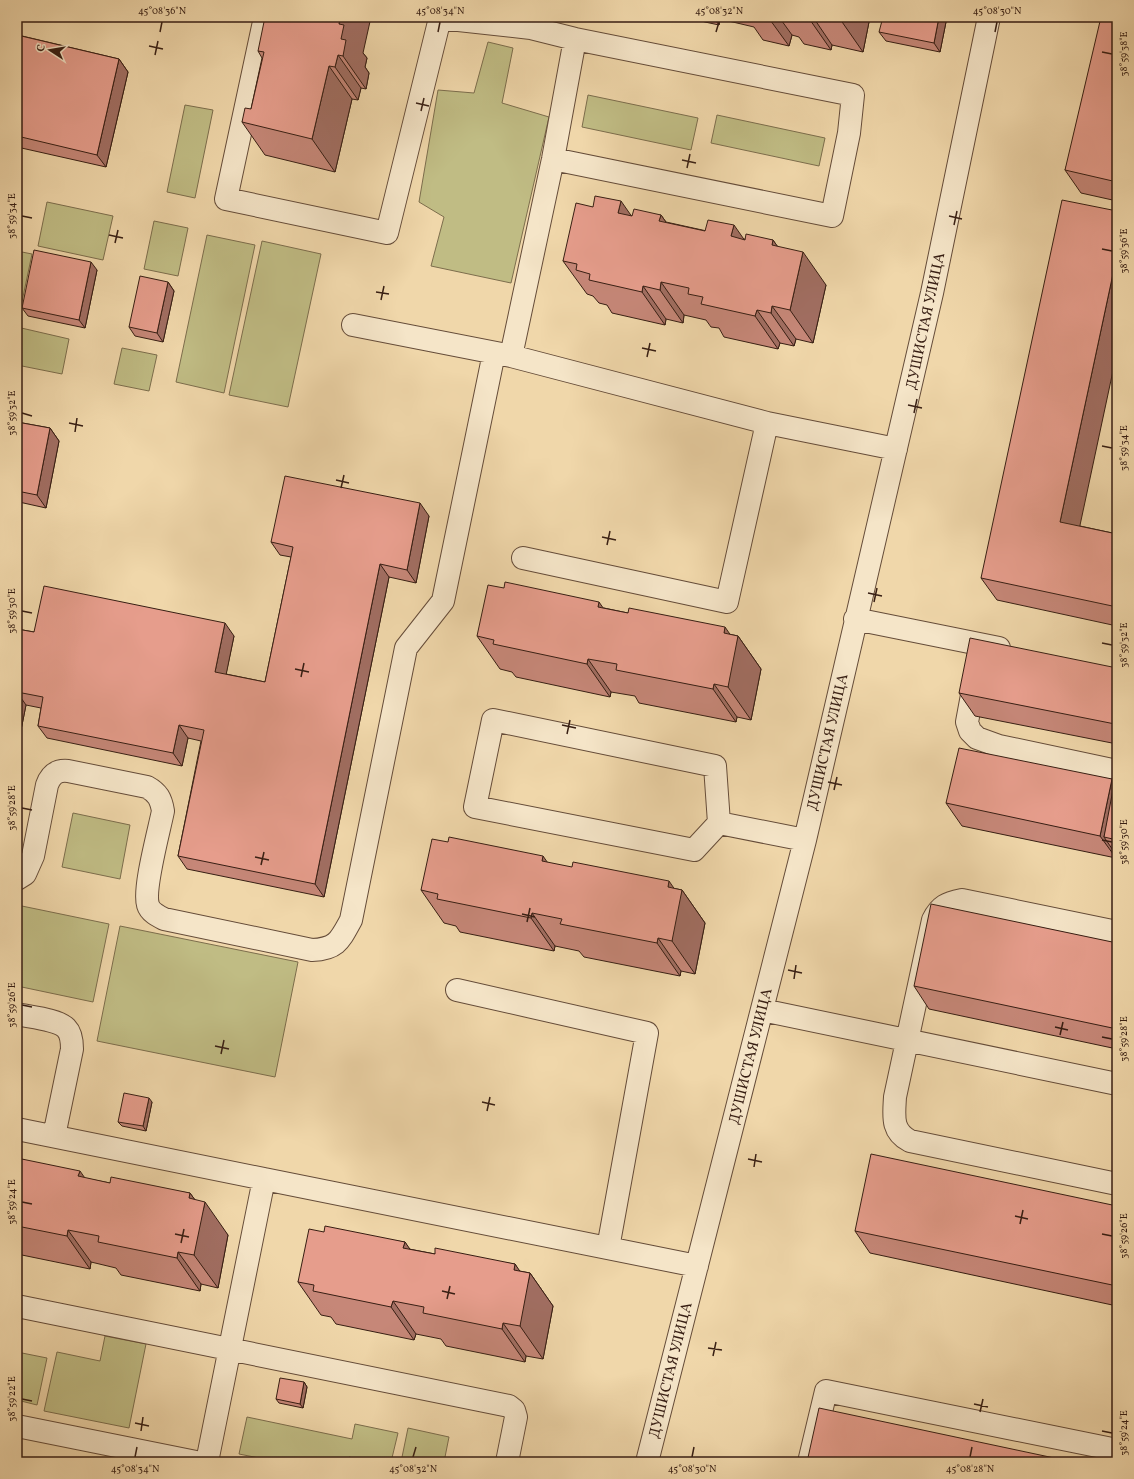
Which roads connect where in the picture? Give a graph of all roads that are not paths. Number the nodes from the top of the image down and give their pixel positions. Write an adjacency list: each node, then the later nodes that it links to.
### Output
1 (265, 17): 3 (street)
2 (990, 17): 9 (street, ДУШИСТАЯ УЛИЦА)
3 (532, 22): 4 (street)
4 (575, 39): 5 (street); 5 (street)
5 (553, 159): 7 (street)
6 (353, 325): 7 (street)
7 (503, 355): 8 (street); 17 (street)
8 (767, 423): 9 (street); 10 (street)
9 (896, 449): 11 (street, ДУШИСТАЯ УЛИЦА)
10 (524, 558)
11 (855, 619): 12 (street); 16 (street, ДУШИСТАЯ УЛИЦА)
12 (982, 644): 13 (street); 14 (street)
13 (1019, 652)
14 (1117, 771)
15 (719, 823): 15 (street); 16 (street)
16 (805, 840): 20 (street, ДУШИСТАЯ УЛИЦА)
17 (17, 879)
18 (1117, 932): 22 (street)
19 (457, 990): 28 (street)
20 (762, 1010): 22 (street); 29 (street, ДУШИСТАЯ УЛИЦА)
21 (17, 1014): 25 (street)
22 (907, 1039): 23 (street); 27 (street)
23 (1117, 1084)
24 (17, 1128): 25 (street)
25 (54, 1136): 26 (street)
26 (264, 1179): 28 (street); 31 (street)
27 (1117, 1184)
28 (608, 1248): 29 (street)
29 (697, 1266): 37 (street, ДУШИСТАЯ УЛИЦА)
30 (17, 1306): 31 (street)
31 (229, 1349): 35 (street); 36 (street)
32 (17, 1426): 34 (street)
33 (1117, 1450): 38 (street)
34 (196, 1462)
35 (206, 1462)
36 (507, 1462)
37 (647, 1462)
38 (809, 1462)

